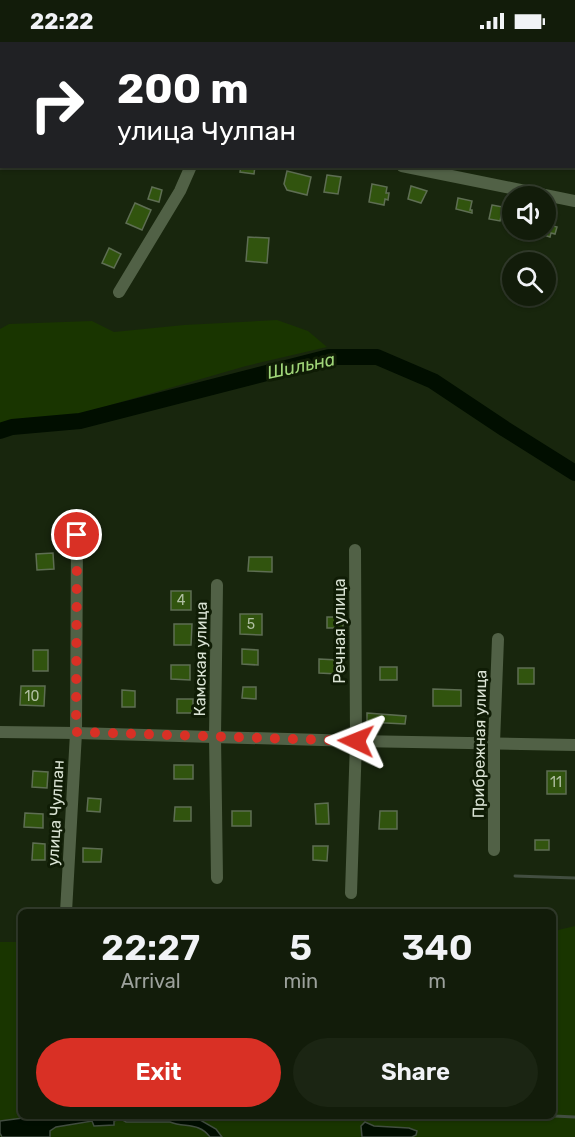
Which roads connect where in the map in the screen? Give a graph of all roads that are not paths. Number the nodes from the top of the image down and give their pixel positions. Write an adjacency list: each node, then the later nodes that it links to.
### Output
1 (190, 168): 4 (street)
2 (412, 168): 3 (street)
3 (575, 201)
4 (119, 292)
5 (77, 535): 10 (street, улица Чулпан)
6 (355, 550): 12 (street, Речная улица)
7 (217, 585): 11 (street, Камская улица)
8 (498, 639): 13 (street, Прибрежная улица)
9 (0, 732): 10 (street)
10 (76, 732): 11 (street); 18 (street, улица Чулпан)
11 (215, 736): 12 (street); 16 (street, Камская улица)
12 (356, 741): 13 (street); 17 (street, Речная улица)
13 (494, 743): 14 (street); 15 (street, Прибрежная улица)
14 (575, 745)
15 (494, 850)
16 (217, 878)
17 (351, 893)
18 (66, 909)

